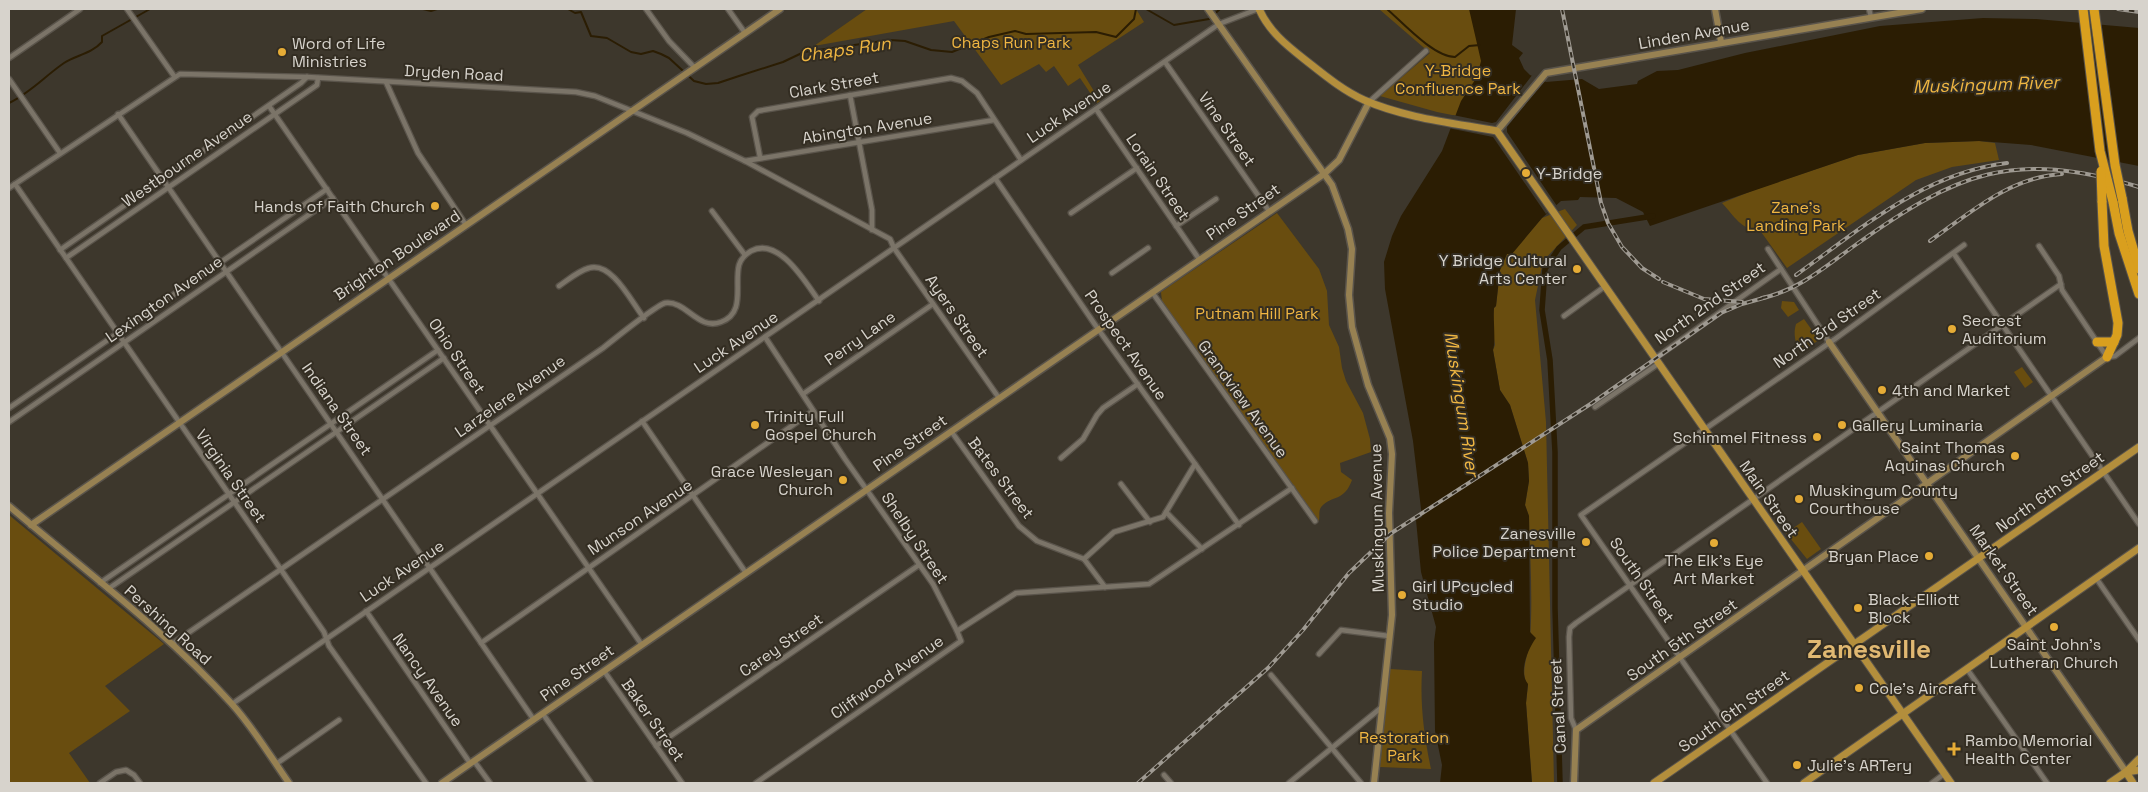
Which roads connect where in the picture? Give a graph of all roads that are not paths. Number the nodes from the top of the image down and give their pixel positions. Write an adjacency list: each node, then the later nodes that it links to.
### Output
1 (80, 9): 18 (street)
2 (127, 9): 21 (street)
3 (646, 9): 20 (street)
4 (728, 9): 15 (street)
5 (780, 9): 15 (street, Brighton Boulevard)
6 (1258, 9): 14 (street, Luck Avenue); 27 (main road)
7 (1715, 9): 16 (street)
8 (1869, 9): 13 (street)
9 (1922, 9): 13 (street, Linden Avenue)
10 (2083, 9): 36 (highway, bridge)
11 (2094, 9): 69 (highway, bridge)
12 (1209, 10): 14 (street, Muskingum Avenue)
13 (1871, 18): 16 (street, Linden Avenue)
14 (1218, 22): 19 (street, Luck Avenue); 42 (street, Muskingum Avenue)
15 (745, 33): 20 (street, Brighton Boulevard)
16 (1721, 42): 34 (street, Linden Avenue)
17 (1426, 51): 27 (street)
18 (9, 58)
19 (1165, 62): 29 (street, Luck Avenue); 52 (street, Vine Street)
20 (692, 69): 30 (street, Brighton Boulevard)
21 (174, 76): 22 (street, Dryden Road); 31 (street, Dryden Road)
22 (307, 77): 24 (street, Dryden Road); 28 (street, Westbourne Avenue)
23 (9, 78): 37 (street)
24 (318, 78): 25 (street, Dryden Road); 32 (street, Westbourne Avenue)
25 (386, 82): 30 (street, Dryden Road); 54 (street)
26 (850, 95): 33 (street, Clark Street); 35 (street); 38 (street, Clark Street)
27 (1370, 102): 34 (main road); 42 (street, Pine Street)
28 (269, 106): 32 (street, Ohio Street); 44 (street, Westbourne Avenue)
29 (1096, 109): 39 (street, Luck Avenue); 41 (street, Lorain Street)
30 (632, 111): 40 (street, Dryden Road); 54 (street, Brighton Boulevard)
31 (118, 114): 37 (street, Dryden Road); 44 (street, Indiana Street)
32 (275, 114): 47 (street, Westbourne Avenue); 48 (street, Ohio Street)
33 (994, 120): 35 (street, Abington Avenue); 39 (street)
34 (1497, 131): 75 (main road, Main Street)
35 (859, 142): 38 (street, Abington Avenue); 56 (street)
36 (2100, 151): 77 (highway, bridge); 89 (highway, bridge)
37 (60, 153): 45 (street, Dryden Road)
38 (760, 157): 40 (street, Abington Avenue)
39 (1021, 160): 43 (street, Luck Avenue)
40 (745, 161): 56 (street, Dryden Road)
41 (1137, 168): 53 (street); 55 (street, Lorain Street)
42 (1324, 174): 52 (street, Pine Street); 152 (street, Muskingum Avenue)
43 (995, 178): 59 (street, Luck Avenue); 83 (street, Prospect Avenue)
44 (163, 179): 47 (street, Indiana Street); 62 (street, Westbourne Avenue)
45 (15, 184): 46 (street, Dryden Road); 62 (street, Virginia Street)
46 (9, 188)
47 (169, 188): 65 (street, Westbourne Avenue); 67 (street, Indiana Street)
48 (328, 189): 49 (street, Ohio Street); 67 (street, Lexington Avenue)
49 (333, 198): 70 (street, Lexington Avenue); 72 (street, Ohio Street)
50 (1216, 199): 55 (street)
51 (712, 211): 64 (street)
52 (1269, 211): 66 (street, Pine Street)
53 (1072, 213)
54 (466, 225): 72 (street, Brighton Boulevard)
55 (1176, 226): 66 (street, Lorain Street)
56 (872, 230): 59 (street, Dryden Road)
57 (1964, 245): 63 (street, North 3rd Street)
58 (2039, 246): 73 (street)
59 (894, 248): 78 (street, Luck Avenue); 79 (street, Ayers Street)
60 (1148, 248): 71 (street)
61 (1768, 249): 68 (street, Market Street)
62 (60, 250): 65 (street, Virginia Street)
63 (1954, 254): 82 (street); 87 (street, North 3rd Street)
64 (745, 255): 78 (street); 81 (street, Larzelere Avenue)
65 (66, 258): 84 (street, Virginia Street)
66 (1199, 259): 76 (street, Pine Street)
67 (220, 262): 70 (street, Indiana Street); 84 (street, Lexington Avenue)
68 (1781, 269): 87 (street, Market Street); 95 (street, North 2nd Street)
69 (2139, 269)
70 (226, 272): 90 (street, Lexington Avenue); 92 (street, Indiana Street)
71 (1112, 273)
72 (389, 278): 91 (street, Ohio Street); 92 (street, Brighton Boulevard)
73 (2061, 284): 82 (street); 88 (street)
74 (559, 286): 81 (street)
75 (1604, 287): 80 (street); 95 (main road, Main Street)
76 (1152, 292): 83 (street, Pine Street); 118 (street, Grandview Avenue)
77 (2139, 294)
78 (819, 301): 85 (street, Luck Avenue)
79 (933, 304): 97 (street, Perry Lane); 99 (street, Ayers Street)
80 (1564, 316)
81 (644, 318): 108 (street, Larzelere Avenue)
82 (2003, 325): 98 (street); 103 (street)
83 (1098, 329): 96 (street, Prospect Avenue); 99 (street, Pine Street)
84 (117, 334): 90 (street, Virginia Street); 101 (street, Lexington Avenue)
85 (765, 337): 97 (street, Shelby Street); 104 (street, Luck Avenue)
86 (2139, 338): 93 (street)
87 (1829, 342): 103 (street, Market Street); 109 (street, North 3rd Street)
88 (2097, 342): 89 (highway); 93 (street)
89 (2114, 342): 93 (highway)
90 (123, 343): 105 (street, Lexington Avenue); 106 (street, Virginia Street)
91 (438, 350): 94 (street, Ohio Street); 107 (street)
92 (281, 352): 106 (street, Brighton Boulevard); 107 (street, Indiana Street)
93 (2107, 357): 98 (street, South 5th Street)
94 (444, 358): 108 (street, Ohio Street); 111 (street)
95 (1656, 361): 100 (street, North 2nd Street); 109 (main road, Main Street)
96 (1138, 384): 113 (street); 114 (street, Prospect Avenue)
97 (803, 394): 102 (street, Shelby Street)
98 (2052, 396): 115 (street); 117 (street, South 5th Street)
99 (999, 398): 110 (street, Pine Street)
100 (1595, 407)
101 (9, 408)
102 (813, 411): 119 (street, Shelby Street); 122 (street, Munson Avenue)
103 (1878, 412): 117 (street, Market Street); 124 (street)
104 (642, 421): 121 (street, Luck Avenue); 122 (street)
105 (9, 422)
106 (179, 422): 120 (street, Virginia Street); 132 (street, Brighton Boulevard)
107 (331, 424): 111 (street, Indiana Street); 120 (street)
108 (490, 425): 121 (street, Ohio Street); 123 (street, Larzelere Avenue)
109 (1704, 429): 124 (main road, Main Street); 128 (street, North 3rd Street)
110 (951, 431): 119 (street, Pine Street); 137 (street, Bates Street)
111 (337, 432): 123 (street, Indiana Street); 125 (street)
112 (2139, 447): 115 (main road, North 6th Street)
113 (1061, 458)
114 (1195, 464): 127 (street); 133 (street, Prospect Avenue)
115 (2104, 472): 131 (street); 136 (main road, North 6th Street)
116 (1121, 484): 130 (street)
117 (1928, 484): 136 (street, Market Street); 142 (street, South 5th Street)
118 (1292, 488): 129 (street, Grandview Avenue); 133 (street, Cliffwood Avenue)
119 (867, 490): 138 (street, Shelby Street); 143 (street, Pine Street)
120 (228, 494): 125 (street, Virginia Street); 145 (street)
121 (537, 494): 139 (street, Luck Avenue); 140 (street, Ohio Street)
122 (693, 495): 140 (street, Munson Avenue); 143 (street)
123 (383, 499): 139 (street, Indiana Street); 141 (street, Larzelere Avenue)
124 (1753, 500): 142 (main road, Main Street); 146 (street)
125 (234, 502): 141 (street, Virginia Street); 148 (street)
126 (9, 506): 132 (street, Pershing Road)
127 (1166, 512): 130 (street); 135 (street)
128 (1581, 515): 146 (street, South Street)
129 (1315, 521)
130 (1150, 522): 137 (street)
131 (2139, 524)
132 (31, 525): 145 (street, Pershing Road)
133 (1238, 525): 135 (street, Cliffwood Avenue)
134 (2139, 548): 144 (main road)
135 (1202, 549): 147 (street, Cliffwood Avenue)
136 (1979, 558): 150 (street, Market Street); 157 (main road, North 6th Street)
137 (1084, 560): 147 (street, Bates Street)
138 (919, 564): 151 (street, Shelby Street); 172 (street, Carey Street)
139 (430, 568): 149 (street, Luck Avenue); 155 (street, Indiana Street)
140 (588, 568): 155 (street, Munson Avenue); 158 (street, Ohio Street)
141 (280, 570): 153 (street, Virginia Street); 156 (street, Larzelere Avenue)
142 (1803, 572): 157 (main road, Main Street); 160 (street, South 5th Street)
143 (746, 573): 158 (street, Pine Street)
144 (2096, 578): 150 (main road); 154 (street)
145 (100, 583): 148 (street, Pershing Road)
146 (1631, 585): 160 (street, South Street); 170 (street, Canal Street)
147 (1105, 587): 151 (street, Cliffwood Avenue)
148 (108, 589): 156 (street, Pershing Road)
149 (366, 611): 153 (street, Luck Avenue); 175 (street, Nancy Avenue)
150 (2027, 628): 161 (main road); 178 (street, Market Street)
151 (956, 631): 189 (street, Cliffwood Avenue)
152 (1389, 636): 159 (street); 165 (street, Muskingum Avenue)
153 (326, 639): 164 (street, Luck Avenue); 184 (street, Virginia Street)
154 (2139, 640)
155 (481, 643): 169 (street, Indiana Street)
156 (172, 644): 164 (street, Pershing Road)
157 (1854, 644): 167 (main road, Main Street); 171 (main road, South 6th Street)
158 (642, 645): 162 (street, Pine Street)
159 (1320, 654)
160 (1680, 658): 170 (street, South 5th Street); 171 (street, South Street)
161 (1968, 669): 167 (main road); 200 (street)
162 (604, 671): 166 (street, Pine Street); 172 (street, Baker Street)
163 (1271, 675): 173 (street)
164 (232, 704): 176 (street, Pershing Road)
165 (1382, 707): 173 (street); 193 (street, Muskingum Avenue)
166 (543, 714): 169 (street, Pine Street); 187 (street)
167 (1903, 714): 179 (main road, Main Street); 197 (main road)
168 (339, 720): 176 (street)
169 (534, 720): 175 (street, Pine Street)
170 (1576, 730): 194 (street, Canal Street)
171 (1730, 731): 195 (main road, South 6th Street); 196 (street, South Street)
172 (656, 746): 188 (street, Baker Street)
173 (1331, 748): 191 (street); 192 (street)
174 (2139, 759): 178 (main road)
175 (472, 762): 185 (street, Pine Street); 186 (street, Nancy Avenue)
176 (276, 764): 183 (street, Pershing Road)
177 (2139, 770): 178 (main road)
178 (2126, 772): 201 (main road); 202 (main road, Market Street)
179 (1944, 774): 198 (street); 199 (main road, Main Street)
180 (1164, 775): 190 (street)
181 (100, 783): 182 (street)
182 (140, 783)
183 (289, 783)
184 (426, 783)
185 (442, 783)
186 (490, 783)
187 (591, 783)
188 (682, 783)
189 (756, 783)
190 (1171, 783)
191 (1289, 783)
192 (1361, 783)
193 (1374, 783)
194 (1574, 783)
195 (1654, 783)
196 (1767, 783)
197 (1804, 783)
198 (1932, 783)
199 (1951, 783)
200 (2047, 783)
201 (2110, 783)
202 (2133, 783)

